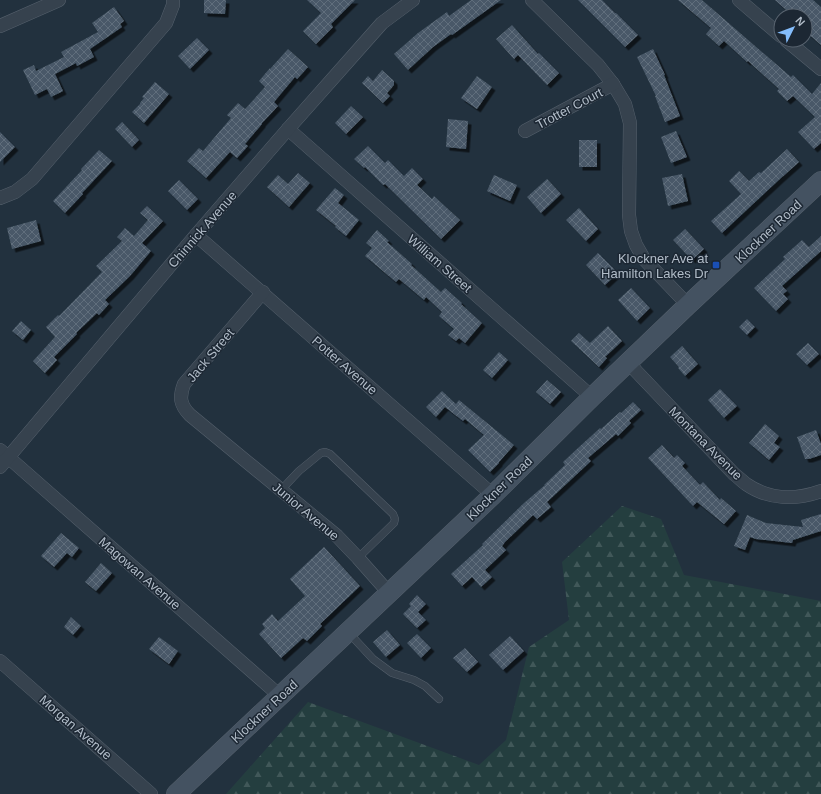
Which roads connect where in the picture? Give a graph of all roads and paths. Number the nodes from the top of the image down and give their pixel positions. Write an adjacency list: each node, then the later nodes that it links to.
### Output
1 (59, 0): 6 (street)
2 (173, 0): 14 (street)
3 (413, 0): 11 (street, Chinnick Avenue)
4 (532, 0): 10 (street)
5 (739, 0): 7 (street)
6 (0, 26)
7 (773, 29)
8 (795, 48): 9 (street)
9 (821, 70)
10 (613, 84): 12 (street, Trotter Court); 17 (street)
11 (288, 129): 15 (street, Chinnick Avenue); 19 (street, William Street)
12 (525, 131)
13 (821, 181): 17 (main road, Klockner Road)
14 (0, 198)
15 (196, 235): 16 (street, Potter Avenue); 21 (street, Chinnick Avenue)
16 (263, 292): 20 (street, Jack Street); 24 (street, Potter Avenue)
17 (688, 305): 18 (main road, Klockner Road)
18 (629, 362): 19 (main road, Klockner Road); 23 (street, Montana Avenue)
19 (592, 397): 24 (main road, Klockner Road)
20 (215, 436): 22 (street, Junior Avenue)
21 (3, 458): 29 (street, Magowan Avenue)
22 (281, 490): 25 (street, Junior Avenue); 25 (lane)
23 (821, 491)
24 (493, 495): 26 (main road, Klockner Road)
25 (358, 558): 26 (street, Junior Avenue)
26 (389, 593): 27 (main road, Klockner Road)
27 (348, 632): 29 (main road, Klockner Road); 30 (lane)
28 (0, 661): 31 (street, Morgan Avenue)
29 (280, 696): 32 (main road, Klockner Road)
30 (439, 699)
31 (151, 794)
32 (176, 794)

